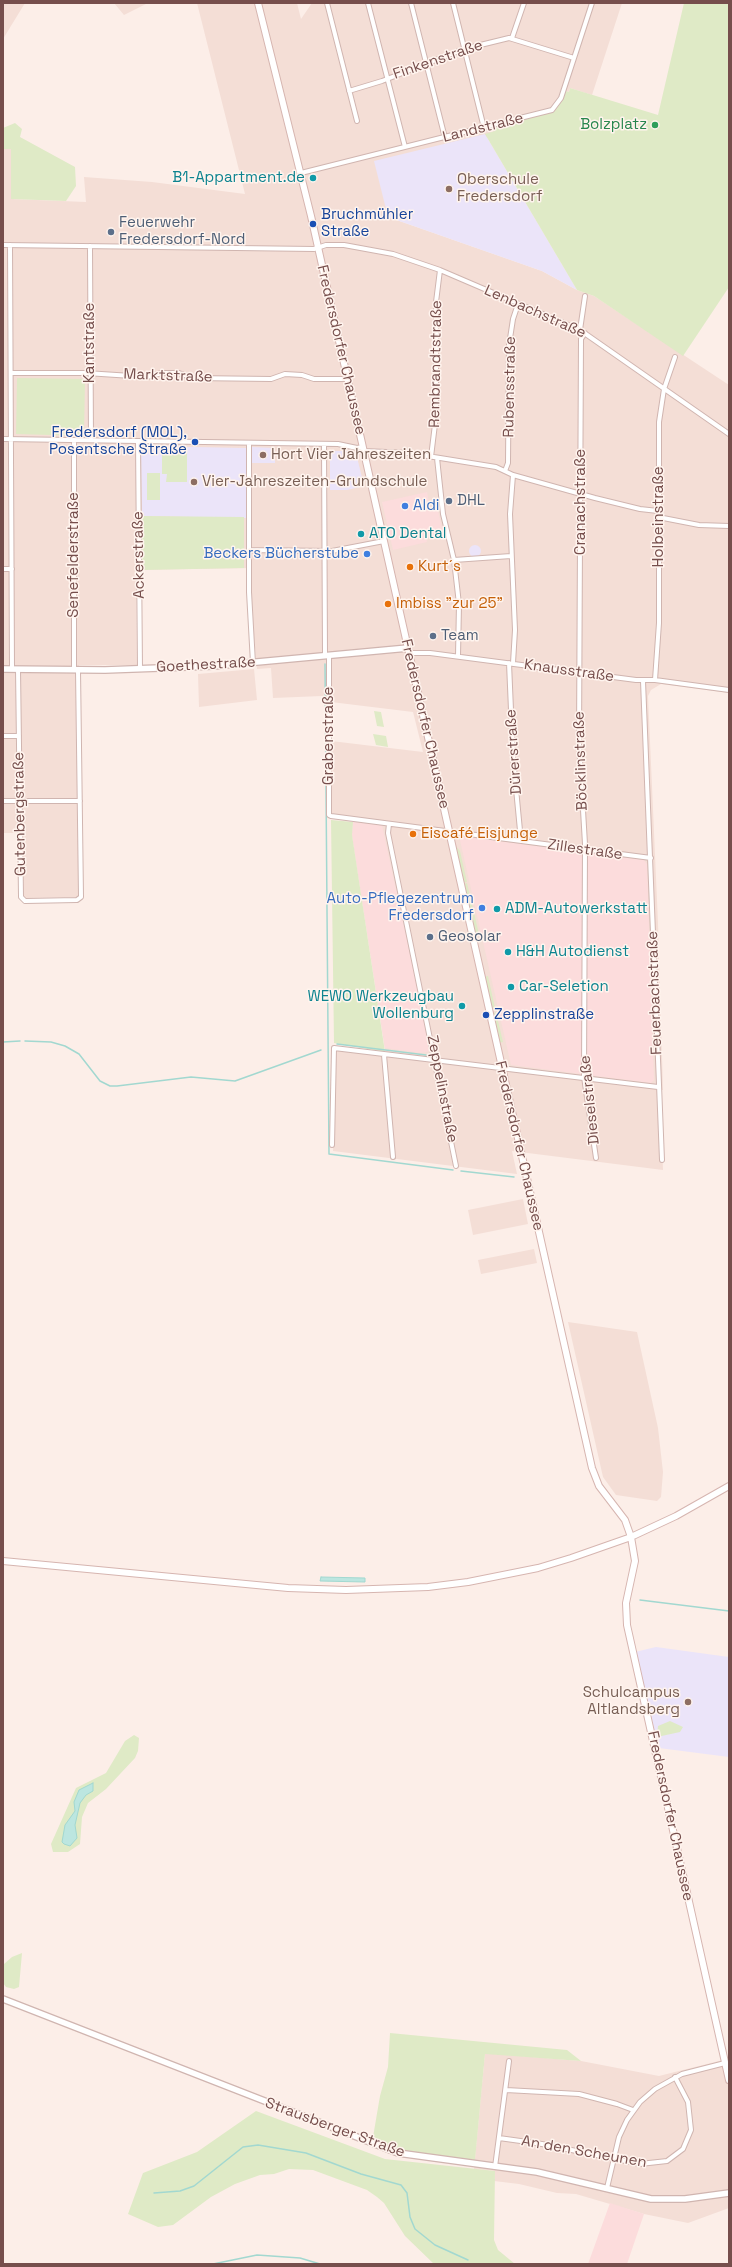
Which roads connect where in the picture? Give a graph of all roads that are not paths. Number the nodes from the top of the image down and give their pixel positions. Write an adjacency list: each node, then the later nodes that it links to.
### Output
1 (258, 3): 18 (main road, Fredersdorfer Chaussee)
2 (327, 3): 13 (street)
3 (368, 3): 12 (street)
4 (411, 3): 11 (street)
5 (453, 3): 9 (street)
6 (524, 3): 8 (street)
7 (592, 3): 10 (street, Landstraße)
8 (512, 38): 9 (street, Finkenstraße); 10 (street)
9 (464, 49): 11 (street, Finkenstraße); 15 (street)
10 (574, 58): 15 (street, Landstraße)
11 (426, 63): 12 (street, Finkenstraße); 16 (street)
12 (387, 78): 13 (street, Finkenstraße); 17 (street)
13 (349, 91): 14 (street)
14 (357, 121)
15 (484, 128): 16 (street, Landstraße)
16 (445, 138): 17 (street, Landstraße)
17 (405, 147): 18 (street, Landstraße)
18 (301, 173): 22 (main road, Fredersdorfer Chaussee)
19 (3, 245): 20 (street)
20 (10, 245): 21 (street); 29 (street, Gutenbergstraße)
21 (90, 246): 22 (street); 30 (street, Kantstraße)
22 (318, 248): 23 (street, Lenbachstraße); 31 (main road, Fredersdorfer Chaussee)
23 (440, 270): 25 (street, Lenbachstraße); 42 (street, Rembrandtstraße)
24 (584, 296): 26 (street)
25 (518, 304): 26 (street, Lenbachstraße); 44 (street, Rubensstraße)
26 (580, 330): 27 (street, Lenbachstraße)
27 (585, 333): 32 (street, Lenbachstraße); 46 (street, Cranachstraße)
28 (675, 357): 32 (street, Holbeinstraße)
29 (12, 373): 30 (street, Marktstraße); 35 (street, Gutenbergstraße)
30 (90, 374): 31 (street, Marktstraße); 37 (street, Kantstraße)
31 (347, 379): 41 (main road, Fredersdorfer Chaussee)
32 (664, 389): 33 (street, Lenbachstraße); 47 (street, Holbeinstraße)
33 (729, 434)
34 (3, 439): 35 (street)
35 (12, 439): 36 (street); 56 (street, Gutenbergstraße)
36 (74, 440): 37 (street); 65 (street, Senefelderstraße)
37 (91, 440): 38 (street)
38 (138, 441): 39 (street); 64 (street, Ackerstraße)
39 (249, 443): 40 (street); 51 (street)
40 (324, 444): 41 (street); 52 (street, Grabenstraße)
41 (363, 449): 42 (street); 50 (main road, Fredersdorfer Chaussee)
42 (431, 457): 43 (street)
43 (437, 458): 44 (street); 54 (street)
44 (505, 471): 45 (street)
45 (513, 475): 46 (street); 53 (street)
46 (581, 493): 47 (street); 66 (street, Cranachstraße)
47 (658, 511): 48 (street, Holbeinstraße)
48 (658, 517): 49 (street); 67 (street, Holbeinstraße)
49 (729, 526)
50 (384, 541): 52 (street); 57 (main road, Fredersdorfer Chaussee)
51 (249, 550): 52 (street); 61 (street)
52 (325, 550): 58 (street, Grabenstraße)
53 (512, 556): 54 (street); 60 (street)
54 (454, 560): 59 (street)
55 (3, 569): 56 (street)
56 (12, 569): 63 (street, Gutenbergstraße)
57 (408, 650): 58 (street, Goethestraße); 59 (street, Knausstraße); 77 (main road, Fredersdorfer Chaussee)
58 (327, 656): 61 (street, Goethestraße); 75 (street, Grabenstraße)
59 (458, 656): 60 (street, Knausstraße)
60 (511, 663): 66 (street, Knausstraße); 78 (street, Dürerstraße)
61 (253, 664): 64 (street, Goethestraße)
62 (3, 669): 63 (street, Goethestraße)
63 (15, 669): 65 (street, Goethestraße); 71 (street, Gutenbergstraße)
64 (140, 669): 65 (street, Goethestraße)
65 (76, 670): 73 (street, Senefelderstraße)
66 (578, 672): 68 (street, Knausstraße); 79 (street, Böcklinstraße)
67 (655, 680): 68 (street, Knausstraße); 69 (street, Knausstraße)
68 (643, 681): 80 (street, Feuerbachstraße)
69 (729, 690)
70 (3, 736): 71 (street)
71 (19, 736): 74 (street, Gutenbergstraße)
72 (3, 801): 74 (street)
73 (80, 801): 74 (street); 81 (street, Senefelderstraße)
74 (20, 802): 81 (street, Gutenbergstraße)
75 (329, 815): 76 (street, Zillestraße)
76 (389, 824): 77 (street, Zillestraße); 83 (street, Zeppelinstraße)
77 (449, 831): 78 (street, Zillestraße); 84 (main road, Fredersdorfer Chaussee)
78 (521, 841): 79 (street, Zillestraße)
79 (584, 850): 80 (street, Zillestraße); 85 (street, Dieselstraße)
80 (651, 858): 86 (street, Feuerbachstraße)
81 (80, 899)
82 (384, 1055): 83 (street); 87 (street); 88 (street)
83 (436, 1060): 84 (street); 91 (street, Zeppelinstraße)
84 (502, 1068): 85 (street); 93 (main road, Fredersdorfer Chaussee)
85 (584, 1077): 86 (street); 89 (street, Dieselstraße)
86 (658, 1087): 90 (street, Feuerbachstraße)
87 (332, 1145)
88 (393, 1157)
89 (596, 1158)
90 (662, 1160)
91 (456, 1166)
92 (729, 1486): 93 (main road)
93 (631, 1537): 94 (main road); 97 (main road, Fredersdorfer Chaussee)
94 (3, 1561)
95 (3, 1999): 104 (street, Strausberger Straße)
96 (509, 2061): 100 (street)
97 (725, 2063): 98 (street); 99 (main road, Fredersdorfer Chaussee)
98 (675, 2077): 101 (street); 103 (street, An den Scheunen)
99 (729, 2080)
100 (506, 2090): 101 (street); 102 (street)
101 (633, 2110): 103 (street)
102 (499, 2138): 103 (street, An den Scheunen); 104 (street)
103 (613, 2160): 105 (street)
104 (495, 2166): 105 (street, Strausberger Straße)
105 (607, 2188): 106 (street, Strausberger Straße)
106 (729, 2193)

